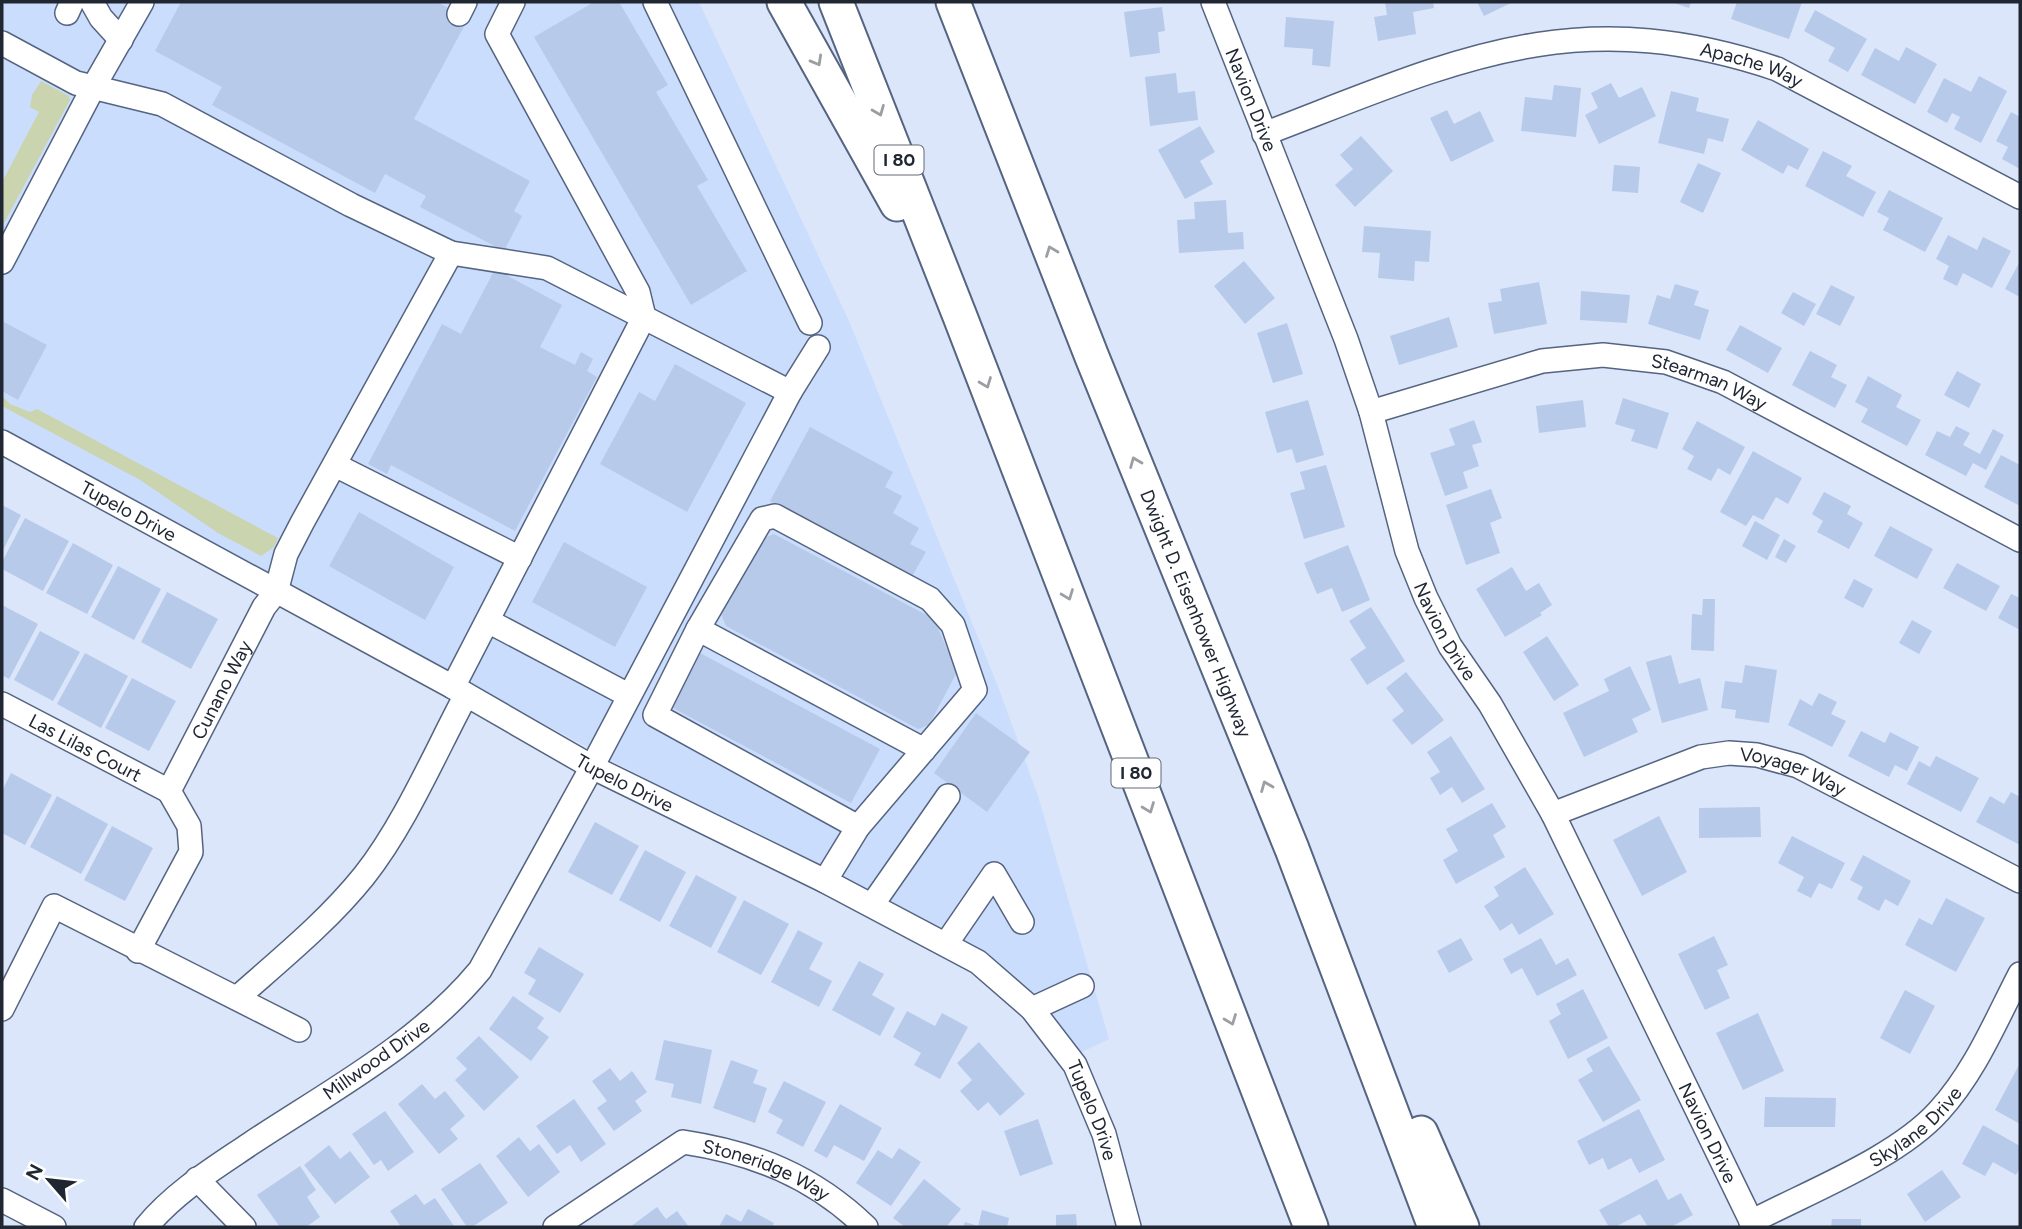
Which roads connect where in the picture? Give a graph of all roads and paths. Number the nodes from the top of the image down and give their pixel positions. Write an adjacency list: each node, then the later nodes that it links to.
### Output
1 (92, 2): 10 (street)
2 (142, 2): 10 (street)
3 (513, 2): 18 (street)
4 (655, 2): 20 (street)
5 (784, 2): 19 (highway, one-way to 19)
6 (836, 2): 19 (highway, I 80, one-way to 19)
7 (953, 2): 14 (highway, Dwight D. Eisenhower Highway)
8 (965, 2): 14 (highway)
9 (1213, 2): 13 (street, Navion Drive)
10 (121, 40): 12 (street)
11 (2, 43): 12 (street)
12 (94, 86): 16 (street); 17 (street)
13 (1264, 134): 15 (street, Apache Way); 23 (street, Navion Drive)
14 (1009, 145): 41 (highway, Dwight D. Eisenhower Highway, one-way to 14)
15 (2020, 197)
16 (451, 253): 18 (street); 25 (street, Cunano Way)
17 (2, 262)
18 (643, 317): 22 (street); 27 (street)
19 (961, 319): 63 (highway, I 80, one-way to 63)
20 (810, 323)
21 (818, 347): 22 (street, Millwood Drive)
22 (790, 392): 32 (street, Millwood Drive)
23 (1371, 412): 26 (street, Stearman Way); 39 (street, Navion Drive)
24 (2, 442): 28 (street, Tupelo Drive)
25 (335, 465): 27 (street); 28 (street, Cunano Way)
26 (2020, 540)
27 (520, 558): 29 (street)
28 (276, 592): 31 (street, Tupelo Drive); 37 (street, Cunano Way)
29 (488, 621): 31 (street); 32 (street)
30 (698, 629): 34 (street); 35 (street); 35 (street)
31 (459, 691): 36 (street, Tupelo Drive); 50 (street)
32 (627, 697): 34 (street); 36 (street, Millwood Drive)
33 (2, 704): 37 (street, Las Lilas Court)
34 (655, 715): 40 (street)
35 (924, 750): 40 (street)
36 (592, 767): 42 (street, Tupelo Drive); 54 (street, Millwood Drive)
37 (169, 791): 47 (street)
38 (948, 796): 44 (street)
39 (1553, 814): 43 (street, Voyager Way); 56 (street, Navion Drive)
40 (858, 827): 42 (street)
41 (1292, 849): 64 (highway, Dwight D. Eisenhower Highway); 65 (highway)
42 (825, 881): 44 (street, Tupelo Drive)
43 (2020, 881)
44 (872, 905): 46 (street, Tupelo Drive)
45 (1022, 922): 46 (street)
46 (946, 944): 52 (street, Tupelo Drive)
47 (138, 951): 50 (street); 51 (street)
48 (2020, 974): 56 (street, Skylane Drive)
49 (1082, 986): 52 (street)
50 (237, 998): 53 (street)
51 (2, 1009)
52 (1032, 1009): 62 (street, Tupelo Drive)
53 (299, 1030)
54 (197, 1179): 58 (street, Millwood Drive); 59 (street)
55 (2, 1200): 57 (street)
56 (1753, 1225)
57 (54, 1227)
58 (146, 1227)
59 (244, 1227)
60 (555, 1227): 61 (street, Stoneridge Way)
61 (866, 1227)
62 (1129, 1227)
63 (1311, 1227)
64 (1435, 1227)
65 (1462, 1227)

